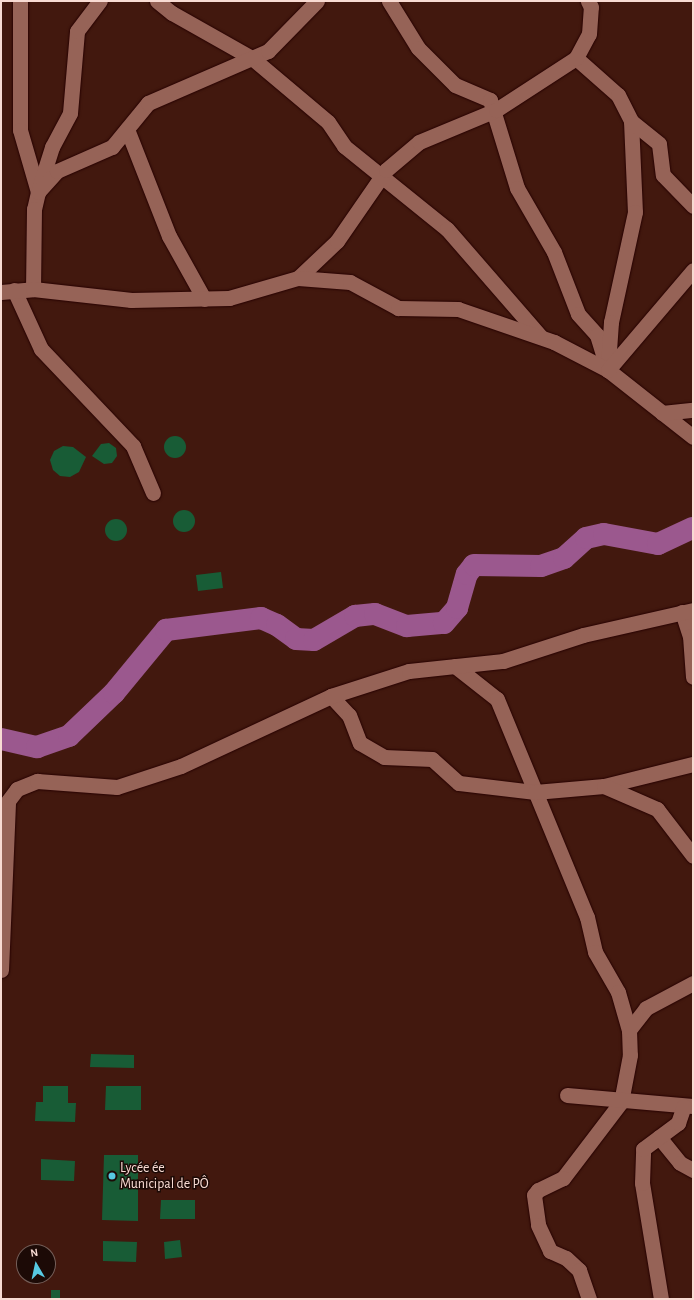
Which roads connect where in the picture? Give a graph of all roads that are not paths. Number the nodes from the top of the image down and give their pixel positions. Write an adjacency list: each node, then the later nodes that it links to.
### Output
1 (20, 1): 13 (street)
2 (100, 1): 13 (street)
3 (157, 1): 7 (street)
4 (317, 1): 7 (street)
5 (389, 1): 9 (street)
6 (588, 1): 8 (street)
7 (252, 58): 11 (street); 12 (street)
8 (576, 58): 9 (street); 10 (street)
9 (496, 110): 12 (street); 21 (street)
10 (631, 121): 14 (street); 21 (street)
11 (127, 129): 13 (street); 19 (street)
12 (384, 174): 16 (street); 20 (street)
13 (38, 192): 17 (street)
14 (693, 206)
15 (693, 270): 21 (street)
16 (298, 278): 19 (street); 20 (street)
17 (33, 289): 18 (street); 19 (street)
18 (7, 291): 25 (street)
19 (204, 299)
20 (542, 338): 21 (street)
21 (608, 370): 23 (street)
22 (693, 410): 23 (street)
23 (662, 413): 24 (street)
24 (693, 437)
25 (153, 493)
26 (688, 611): 27 (street); 28 (street)
27 (455, 666): 29 (street); 32 (street)
28 (693, 677)
29 (331, 696): 32 (street); 34 (street)
30 (693, 764): 31 (street)
31 (604, 786): 32 (street); 33 (street)
32 (535, 792): 36 (street)
33 (693, 856)
34 (1, 970)
35 (693, 983): 36 (street)
36 (630, 1030): 38 (street)
37 (567, 1095): 38 (street)
38 (621, 1102): 39 (street); 42 (street)
39 (688, 1106): 40 (street)
40 (659, 1137): 41 (street); 43 (street)
41 (693, 1170)
42 (589, 1299)
43 (661, 1299)

